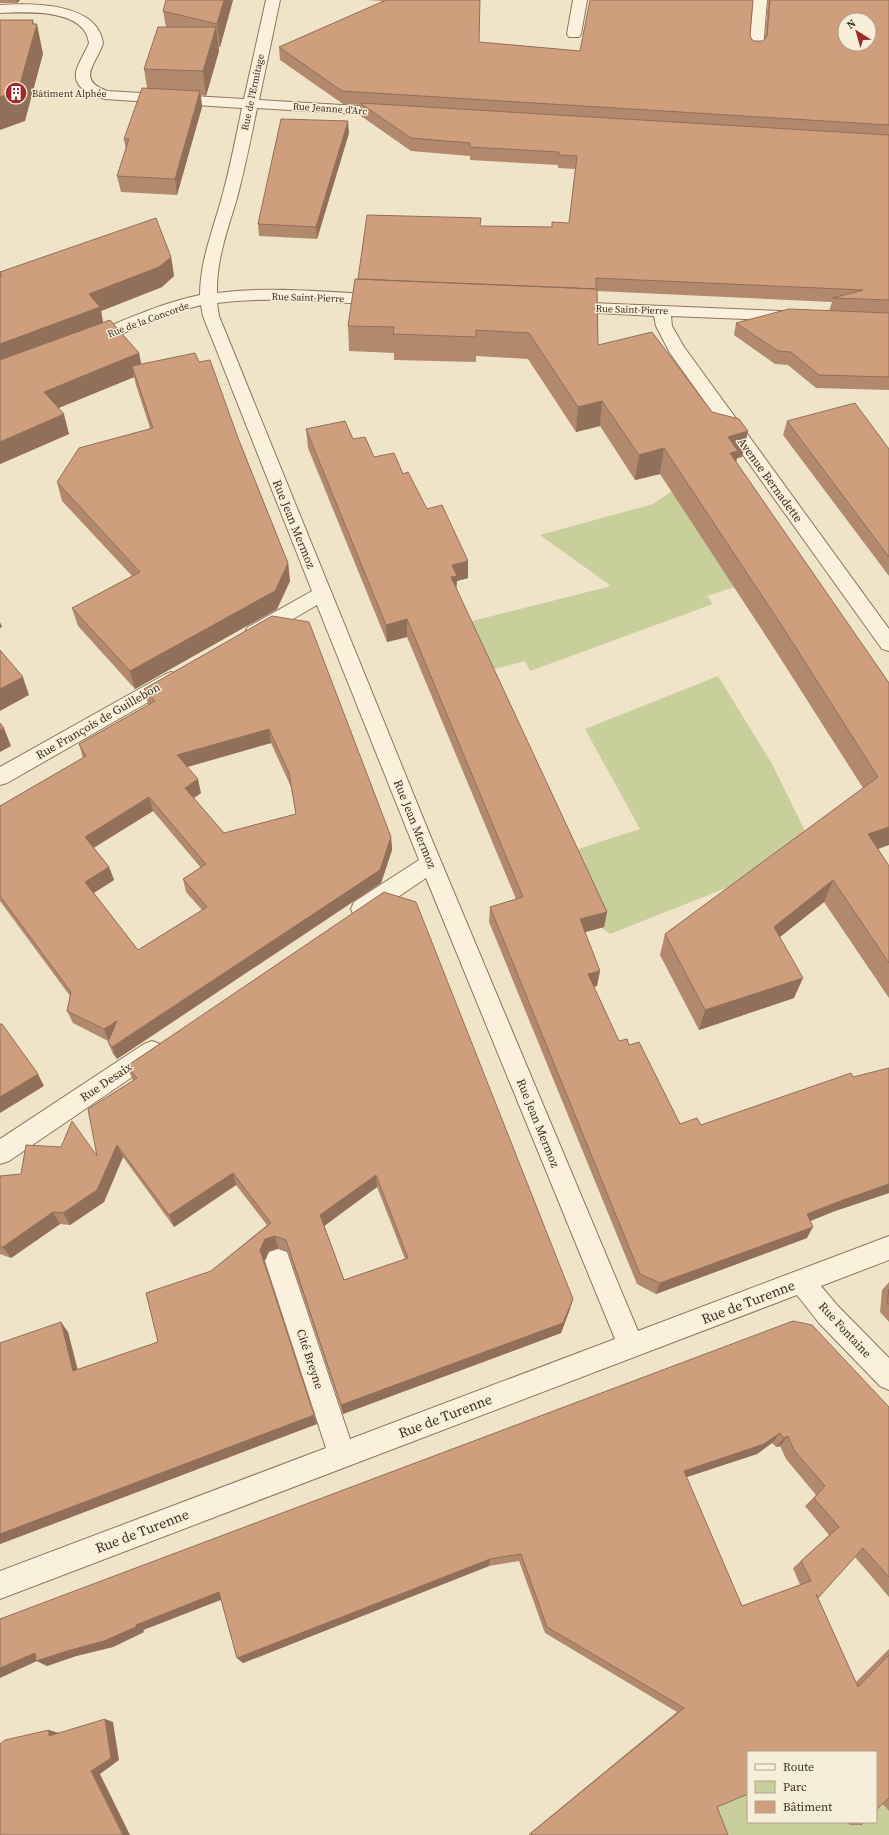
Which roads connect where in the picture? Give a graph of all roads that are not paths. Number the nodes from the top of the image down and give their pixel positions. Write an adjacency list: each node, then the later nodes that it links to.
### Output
1 (273, 0): 7 (street, Rue de l'Ermitage)
2 (580, 0): 5 (street)
3 (760, 0): 6 (street)
4 (0, 9): 7 (street, Rue Jeanne d'Arc)
5 (574, 34)
6 (756, 49)
7 (250, 103): 8 (street, Rue Jeanne d'Arc); 9 (street, Rue de l'Ermitage)
8 (408, 113)
9 (207, 299): 10 (street, Rue Saint-Pierre); 14 (street, Rue de la Concorde); 15 (street, Rue Jean Mermoz)
10 (396, 300)
11 (552, 306): 12 (street, Rue Saint-Pierre)
12 (662, 310): 13 (street, Rue Saint-Pierre); 17 (street, Avenue Bernadette)
13 (811, 316)
14 (75, 346)
15 (322, 594): 16 (street); 20 (street, Rue Jean Mermoz)
16 (240, 640)
17 (889, 644)
18 (186, 671): 19 (street, Rue François de Guillebon)
19 (0, 777)
20 (431, 863): 21 (street); 27 (street, Rue Jean Mermoz)
21 (348, 919)
22 (171, 1038): 23 (street, Rue Desaix)
23 (0, 1153)
24 (889, 1248): 26 (street, Rue de Turenne)
25 (278, 1262): 29 (street, Cité Breyne)
26 (802, 1282): 27 (street, Rue de Turenne); 28 (street, Rue Fontaine)
27 (631, 1346): 29 (street, Rue de Turenne)
28 (889, 1377)
29 (342, 1456): 30 (street, Rue de Turenne)
30 (0, 1585)

